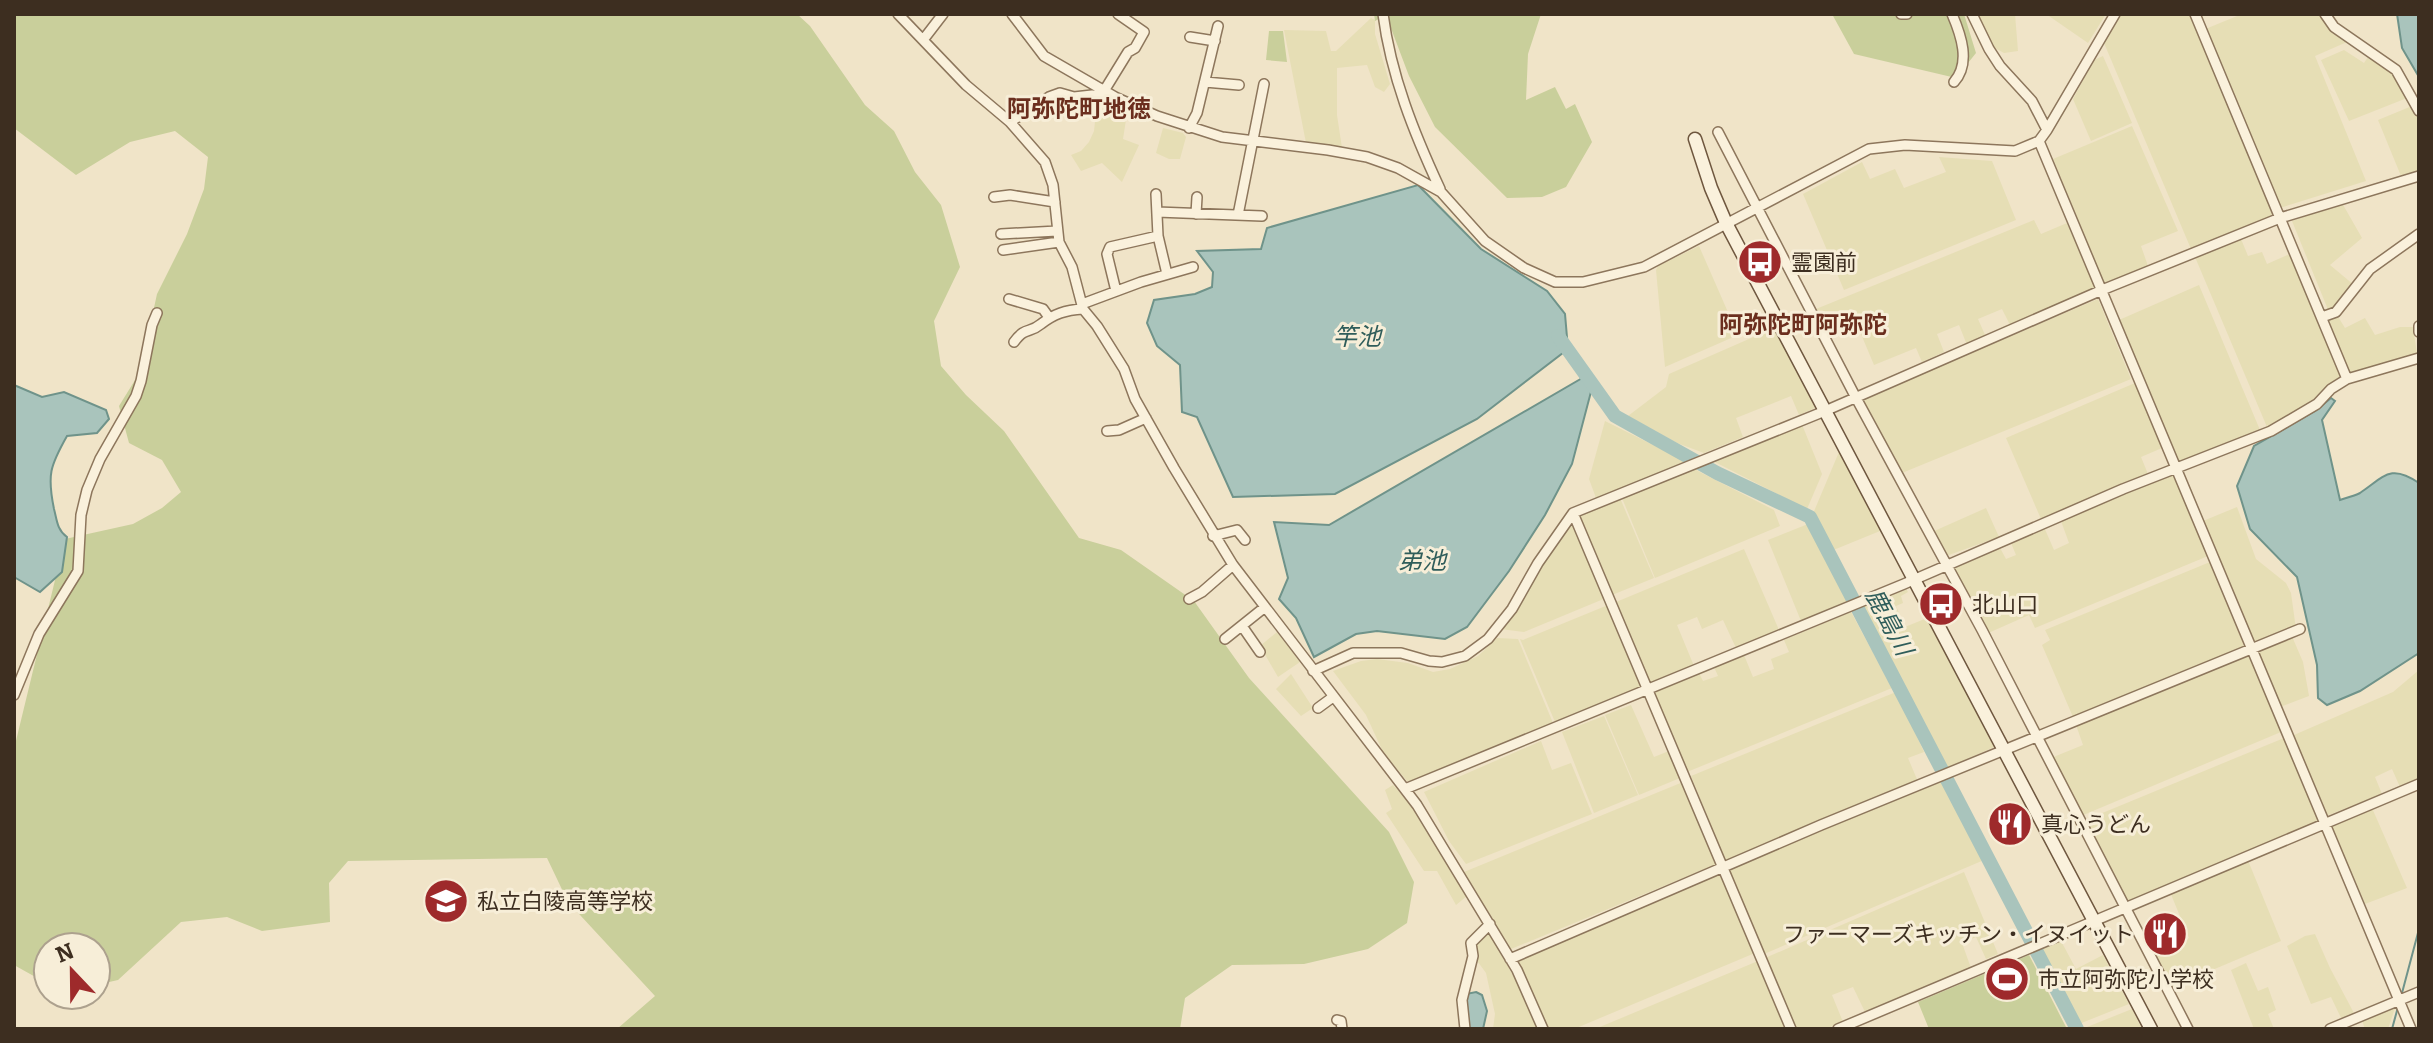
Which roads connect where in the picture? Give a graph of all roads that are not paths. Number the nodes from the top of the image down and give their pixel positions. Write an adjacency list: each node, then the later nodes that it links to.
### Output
1 (898, 14): 13 (street)
2 (943, 14): 13 (street)
3 (1012, 14): 19 (street)
4 (1118, 14): 19 (street)
5 (1383, 14): 30 (street)
6 (1952, 14): 16 (street)
7 (1972, 14): 24 (street)
8 (2115, 14): 24 (street)
9 (2195, 14): 40 (street)
10 (2325, 14): 21 (street)
11 (1218, 26): 14 (street)
12 (1190, 37): 14 (street)
13 (923, 40): 22 (street)
14 (1215, 41): 15 (street)
15 (1205, 82): 18 (street); 23 (street)
16 (1954, 82)
17 (1264, 84): 26 (street)
18 (1239, 86)
19 (1104, 91): 20 (street)
20 (1115, 97): 22 (street); 23 (street)
21 (2419, 111)
22 (1010, 122): 34 (street)
23 (1189, 128): 26 (street)
24 (2047, 130): 28 (street)
25 (1718, 132): 35 (street)
26 (1251, 139): 30 (street); 38 (street)
27 (1695, 139): 41 (street)
28 (2039, 141): 35 (street); 49 (street)
29 (2419, 176): 40 (street)
30 (1441, 192): 41 (street)
31 (1156, 194): 36 (street)
32 (994, 197): 34 (street)
33 (1197, 197): 37 (street)
34 (1055, 202): 44 (street)
35 (1758, 206): 41 (street); 61 (street)
36 (1157, 212): 37 (street); 45 (street)
37 (1196, 214): 38 (street)
38 (1238, 215): 39 (street)
39 (1262, 216)
40 (2280, 218): 49 (street); 55 (street)
41 (1726, 223): 62 (street)
42 (1001, 234): 44 (street)
43 (2419, 234): 55 (street)
44 (1058, 236): 46 (street); 52 (street)
45 (1158, 236): 48 (street); 50 (street)
46 (1003, 250)
47 (1193, 267): 48 (street)
48 (1167, 274): 50 (street)
49 (2102, 290): 61 (street); 65 (street)
50 (1116, 291): 52 (street)
51 (1009, 299): 54 (street)
52 (1082, 306): 54 (street); 63 (street)
53 (157, 313): 81 (street)
54 (1048, 316): 58 (street)
55 (2322, 317): 60 (street)
56 (2419, 326): 57 (street)
57 (2419, 332)
58 (1014, 342)
59 (2419, 358): 60 (street)
60 (2347, 379): 65 (street)
61 (1855, 396): 62 (street); 70 (street)
62 (1825, 411): 66 (street); 71 (street)
63 (1146, 418): 64 (street); 67 (street)
64 (1107, 431)
65 (2177, 467): 70 (street); 77 (street)
66 (1573, 513): 79 (street); 80 (street)
67 (1213, 536): 68 (street); 69 (street)
68 (1245, 540)
69 (1233, 565): 72 (street); 73 (street)
70 (1946, 566): 71 (street); 84 (street)
71 (1913, 580): 80 (street); 85 (street)
72 (1189, 599)
73 (1265, 607): 74 (street); 79 (street)
74 (1242, 626): 76 (street); 78 (street)
75 (2300, 629): 77 (street)
76 (1225, 639)
77 (2252, 648): 84 (street); 88 (street)
78 (1260, 652)
79 (1313, 671): 82 (street)
80 (1648, 690): 87 (street); 89 (street)
81 (14, 695)
82 (1333, 697): 83 (street); 87 (street)
83 (1318, 708)
84 (2036, 738): 85 (street); 90 (street)
85 (2003, 751): 89 (street); 91 (street)
86 (2419, 784): 88 (street)
87 (1405, 789): 92 (street)
88 (2324, 823): 90 (street); 95 (street)
89 (1723, 869): 93 (street); 98 (street)
90 (2125, 907): 91 (street); 101 (street)
91 (2093, 921): 99 (street); 100 (street)
92 (1490, 924): 93 (street); 96 (street)
93 (1510, 959): 97 (street)
94 (2419, 992): 95 (street)
95 (2399, 1001): 102 (street); 103 (street)
96 (1465, 1029)
97 (1543, 1029)
98 (1791, 1029)
99 (1838, 1029)
100 (2151, 1029)
101 (2188, 1029)
102 (2330, 1029)
103 (2411, 1029)

